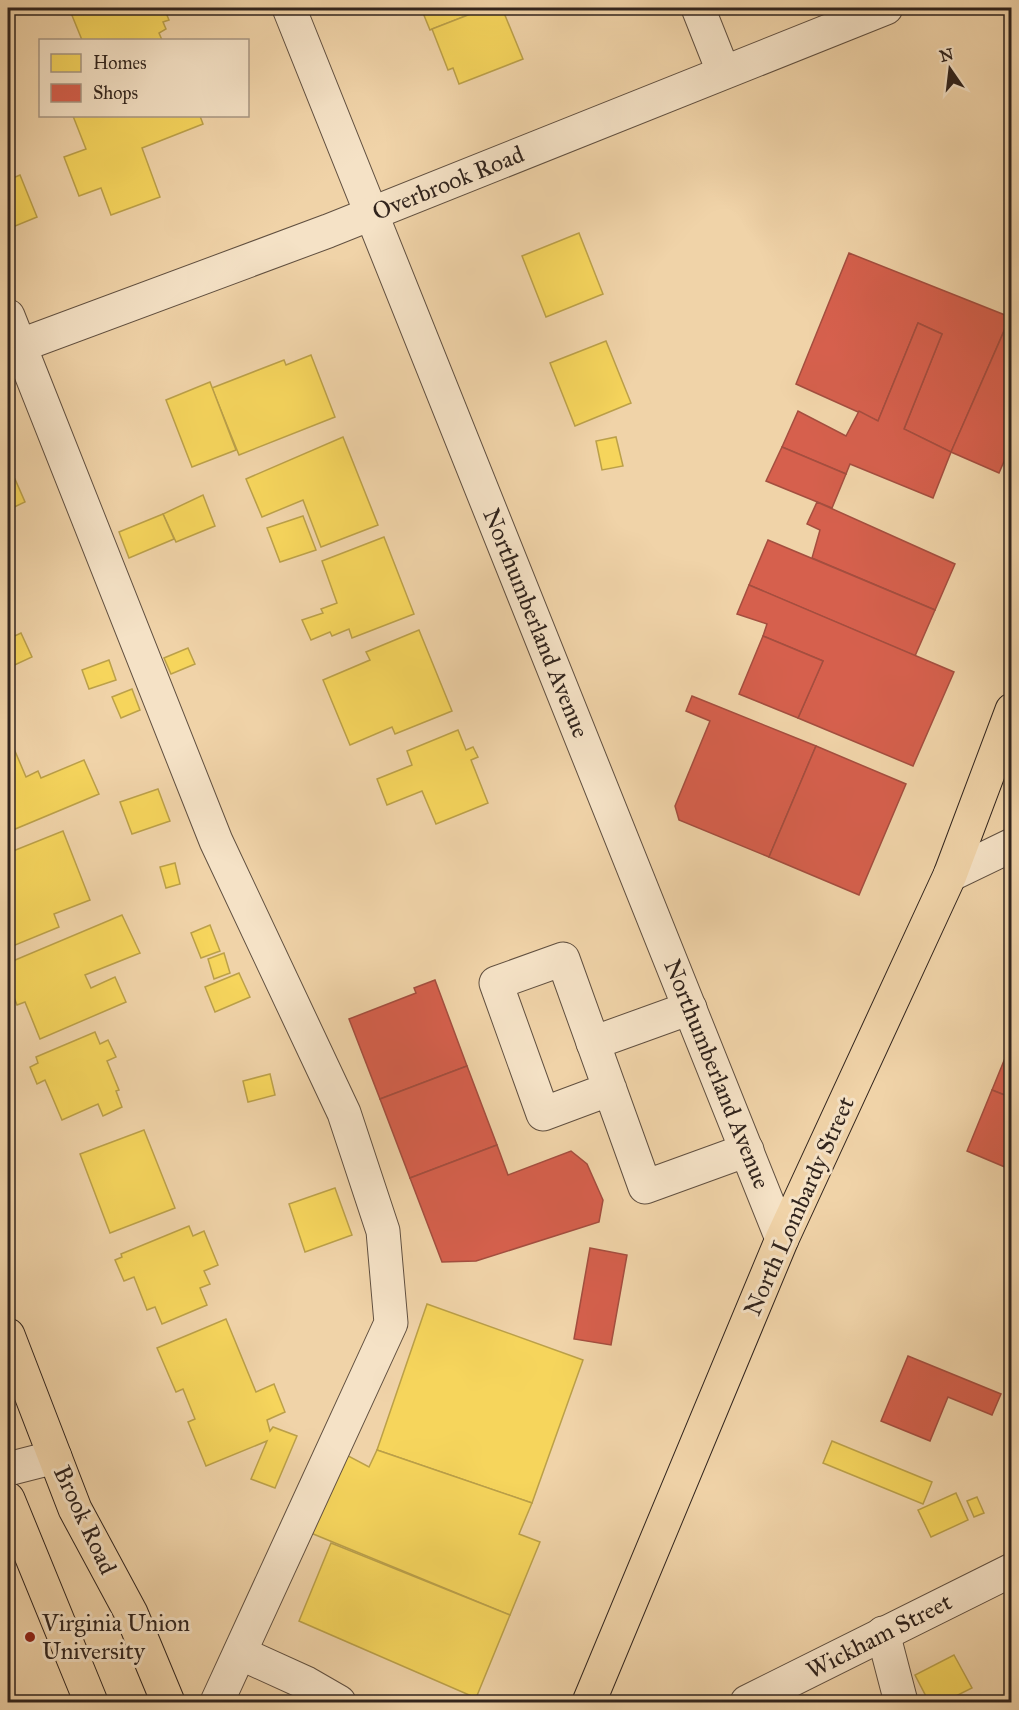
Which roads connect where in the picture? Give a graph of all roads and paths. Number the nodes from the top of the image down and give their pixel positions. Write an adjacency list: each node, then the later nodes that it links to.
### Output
1 (289, 8): 5 (street, Northumberland Avenue)
2 (698, 8): 4 (street)
3 (886, 8): 4 (street, Overbrook Road)
4 (723, 71): 5 (street, Overbrook Road)
5 (372, 214): 6 (street, Overbrook Road); 10 (street, Northumberland Avenue)
6 (11, 337): 21 (street)
7 (1011, 710): 9 (main road, North Lombardy Street)
8 (1011, 845): 9 (street)
9 (950, 875): 14 (main road, North Lombardy Street)
10 (690, 1008): 11 (street); 13 (street, Northumberland Avenue)
11 (593, 1043): 12 (street); 12 (street)
12 (610, 1089): 13 (street)
13 (747, 1150): 14 (street, Northumberland Avenue)
14 (782, 1239): 26 (main road, North Lombardy Street)
15 (8, 1335): 16 (main road, Brook Road)
16 (55, 1457): 17 (street); 23 (main road, Brook Road)
17 (8, 1469)
18 (8, 1499): 22 (main road)
19 (1011, 1570): 20 (street, Wickham Street)
20 (883, 1634): 27 (street, Wickham Street); 28 (street)
21 (240, 1653): 24 (street); 25 (street)
22 (91, 1702)
23 (168, 1702)
24 (217, 1702)
25 (339, 1702)
26 (589, 1702)
27 (747, 1702)
28 (901, 1702)

